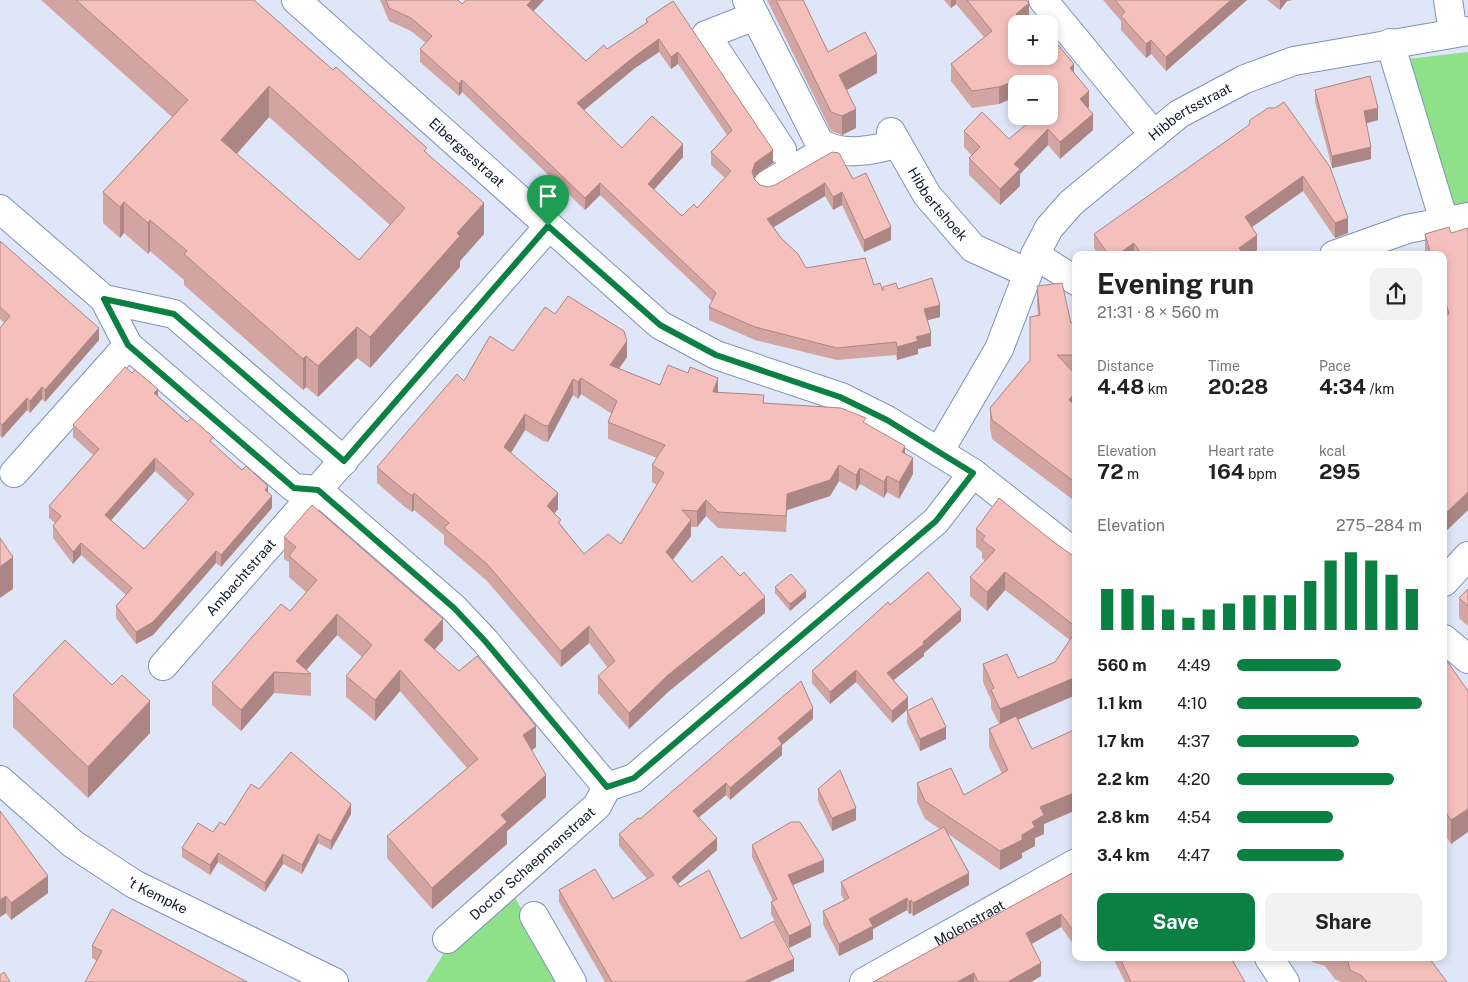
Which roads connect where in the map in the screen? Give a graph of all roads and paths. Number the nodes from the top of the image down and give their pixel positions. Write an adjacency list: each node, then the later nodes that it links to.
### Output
1 (296, 0): 15 (street, Eibergsestraat)
2 (1043, 0): 9 (street)
3 (1448, 0): 5 (street)
4 (751, 8): 7 (street); 8 (street)
5 (1461, 32): 6 (street, Hibbertsstraat)
6 (1390, 43): 9 (street, Hibbertsstraat); 14 (street)
7 (785, 76): 8 (street); 10 (street)
8 (745, 94): 11 (street)
9 (1154, 135): 17 (street, Hibbertsstraat)
10 (828, 149): 12 (street); 17 (street, Hibbertshoek)
11 (782, 150)
12 (768, 184)
13 (0, 209): 19 (street)
14 (1456, 219): 16 (street)
15 (548, 226): 21 (street, Eibergsestraat); 22 (street, Ambachtstraat)
16 (1346, 251)
17 (1031, 264): 18 (street); 21 (street, Hibbertsstraat)
18 (1072, 279)
19 (104, 299): 20 (street); 22 (street)
20 (128, 345): 23 (street); 25 (street)
21 (939, 452): 24 (street, Eibergsestraat)
22 (344, 461): 25 (street, Ambachtstraat)
23 (14, 473)
24 (973, 473): 26 (street, Eibergsestraat); 33 (street)
25 (318, 490): 31 (street, Ambachtstraat); 33 (street)
26 (1072, 551)
27 (1468, 556): 28 (street)
28 (1447, 579)
29 (1447, 642): 30 (street)
30 (1468, 659)
31 (164, 666)
32 (0, 780): 38 (street, 't Kempke)
33 (607, 787): 36 (street, Doctor Schaepmanstraat)
34 (1072, 865): 40 (street, Molenstraat)
35 (534, 916): 39 (street)
36 (448, 939)
37 (1271, 961): 41 (street)
38 (334, 982)
39 (572, 982)
40 (864, 982)
41 (1285, 982)

